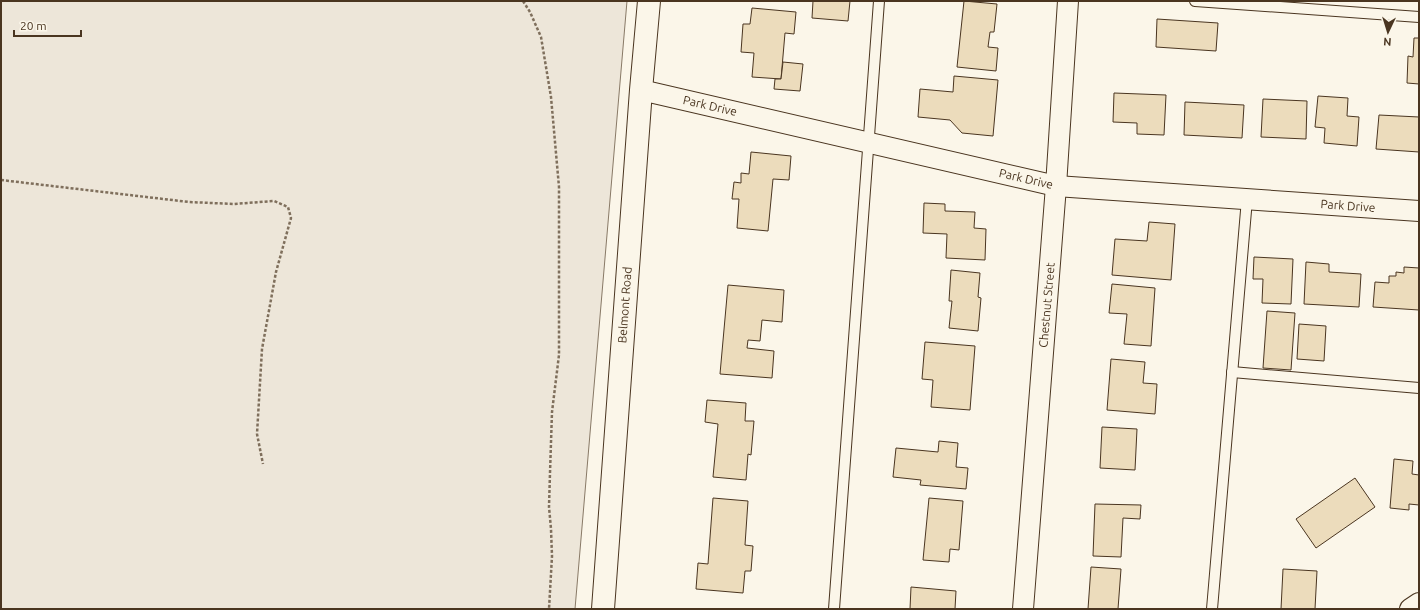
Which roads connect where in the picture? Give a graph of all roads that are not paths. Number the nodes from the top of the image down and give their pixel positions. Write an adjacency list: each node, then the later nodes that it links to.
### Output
1 (649, 1): 6 (street, Belmont Road)
2 (879, 1): 7 (lane)
3 (1068, 1): 8 (street, Chestnut Street)
4 (1195, 1): 5 (lane)
5 (1419, 17)
6 (641, 90): 7 (street, Park Drive); 14 (street, Belmont Road)
7 (870, 143): 8 (street, Park Drive); 15 (lane)
8 (1056, 186): 9 (street, Park Drive); 16 (street, Chestnut Street)
9 (1246, 199): 10 (street, Park Drive); 11 (lane)
10 (1419, 211)
11 (1232, 372): 12 (lane); 17 (lane)
12 (1419, 388)
13 (1419, 603): 18 (street)
14 (603, 609)
15 (834, 609)
16 (1023, 609)
17 (1212, 609)
18 (1410, 609)

